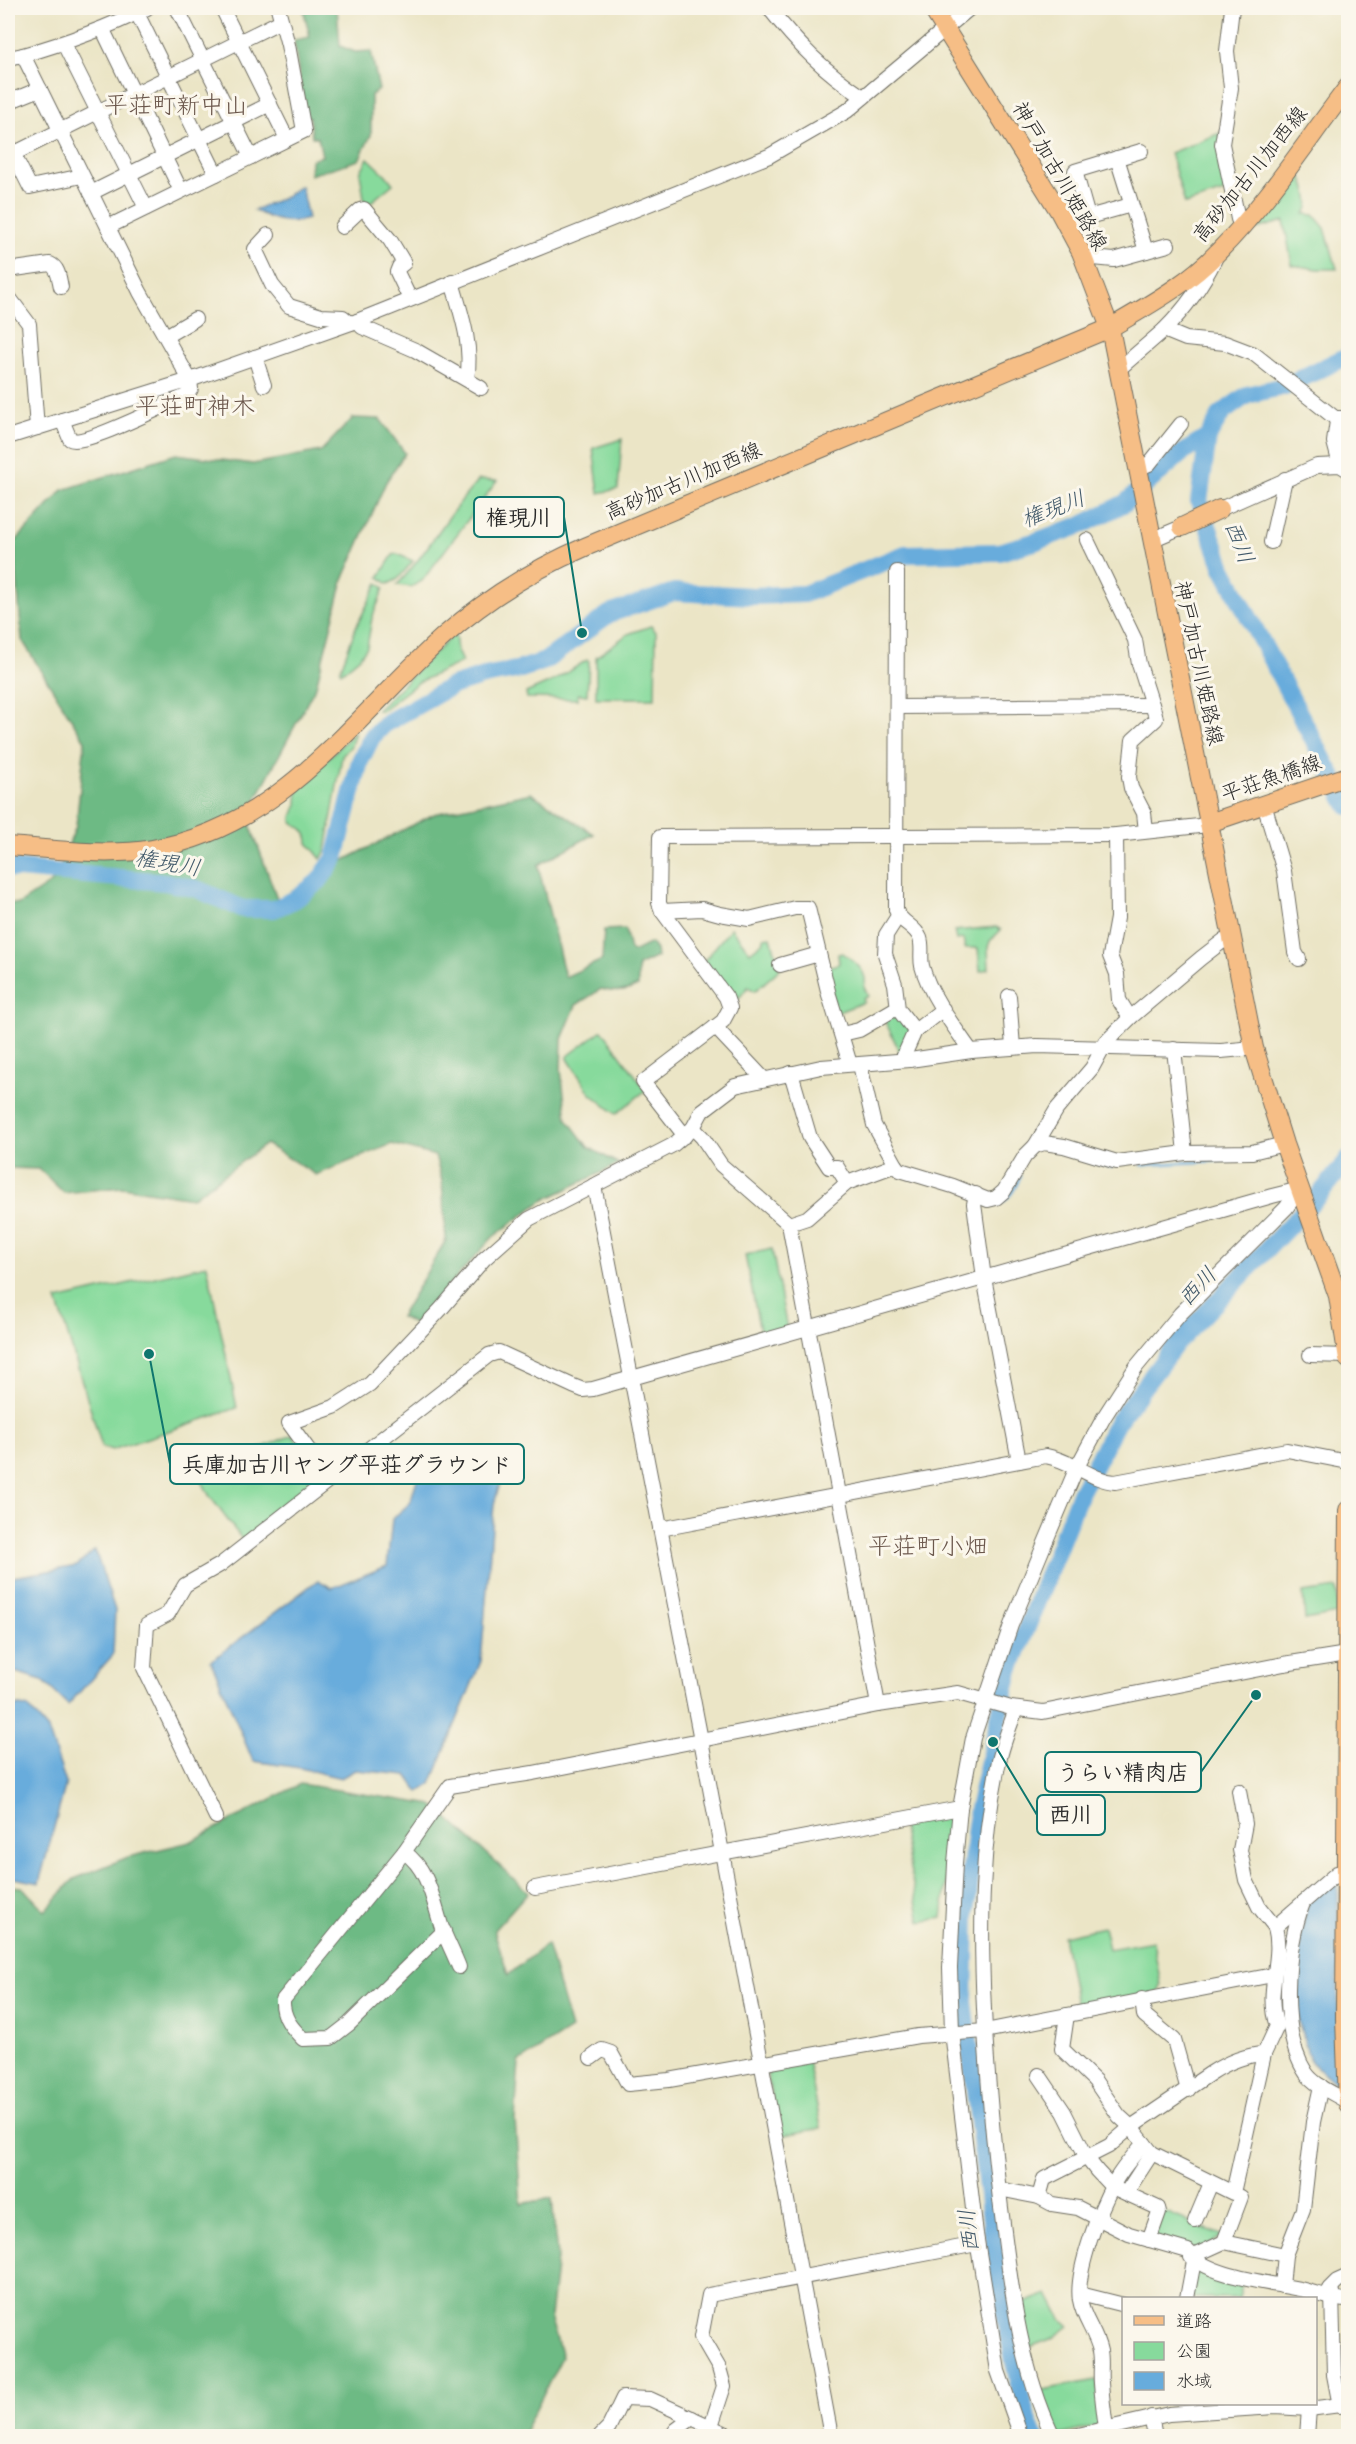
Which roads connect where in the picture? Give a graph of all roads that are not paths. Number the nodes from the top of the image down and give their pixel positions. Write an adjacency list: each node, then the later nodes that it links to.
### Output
1 (177, 8): 15 (street)
2 (222, 8): 11 (street)
3 (769, 8): 20 (street)
4 (932, 8): 9 (main road, 神戸加古川姫路線)
5 (970, 8): 9 (street)
6 (1232, 8): 40 (street)
7 (142, 10): 10 (street); 16 (street)
8 (280, 14): 11 (street); 27 (street)
9 (945, 28): 20 (street); 47 (main road, 神戸加古川姫路線)
10 (103, 30): 12 (street); 19 (street)
11 (239, 42): 15 (street); 22 (street)
12 (64, 44): 13 (street); 23 (street)
13 (23, 55): 14 (street); 18 (street)
14 (8, 58)
15 (203, 60): 16 (street); 24 (street)
16 (168, 77): 19 (street); 26 (street)
17 (1348, 87): 40 (main road, 高砂加古川加西線)
18 (40, 88): 21 (street); 25 (street)
19 (133, 93): 23 (street); 30 (street)
20 (863, 97): 49 (street)
21 (8, 102)
22 (270, 104): 24 (street); 27 (street)
23 (98, 111): 25 (street); 33 (street)
24 (234, 122): 26 (street); 31 (street)
25 (60, 130): 28 (street); 35 (street)
26 (199, 139): 30 (street); 34 (street)
27 (287, 139): 31 (street)
28 (10, 149): 35 (street)
29 (1141, 151): 32 (street)
30 (162, 156): 33 (street); 36 (street)
31 (251, 157): 34 (street)
32 (1117, 158): 38 (street); 38 (street)
33 (128, 174): 37 (street); 39 (street)
34 (216, 174): 36 (street)
35 (82, 176): 37 (street)
36 (181, 191): 39 (street)
37 (91, 193): 41 (street)
38 (1131, 205): 45 (street)
39 (146, 208): 41 (street)
40 (1242, 226): 46 (main road, 高砂加古川加西線)
41 (108, 227): 57 (street)
42 (342, 227): 52 (street)
43 (268, 236): 54 (street)
44 (1168, 245): 45 (street)
45 (1146, 251): 47 (street)
46 (1217, 254): 55 (main road, 高砂加古川加西線); 56 (street)
47 (1083, 257): 55 (main road, 神戸加古川姫路線)
48 (8, 270): 50 (street)
49 (452, 282): 52 (street); 60 (street)
50 (61, 287)
51 (8, 296): 67 (street)
52 (410, 299): 54 (street)
53 (195, 320): 57 (street)
54 (353, 322): 58 (street); 60 (street)
55 (1110, 328): 59 (main road, 神戸加古川姫路線); 86 (main road, 高砂加古川加西線)
56 (1164, 330): 59 (street); 64 (street)
57 (166, 336): 61 (street)
58 (255, 357): 61 (street); 62 (street)
59 (1119, 369): 70 (main road, 神戸加古川姫路線)
60 (467, 379): 63 (street)
61 (190, 380): 65 (street); 65 (street)
62 (264, 385)
63 (481, 388)
64 (1342, 418): 69 (street)
65 (62, 420): 67 (street)
66 (1181, 424): 70 (street)
67 (37, 428): 68 (street)
68 (8, 437)
69 (1344, 467): 71 (street)
70 (1138, 471): 75 (main road, 神戸加古川姫路線)
71 (1285, 479): 72 (street); 76 (street)
72 (1219, 509): 73 (main road)
73 (1185, 526): 75 (street)
74 (1088, 540): 78 (street)
75 (1151, 540): 82 (main road, 神戸加古川姫路線)
76 (1271, 542)
77 (897, 572): 79 (street)
78 (1152, 705): 79 (street); 83 (street)
79 (897, 707): 85 (street)
80 (1348, 776): 81 (main road, 平荘魚橋線)
81 (1263, 804): 82 (main road, 平荘魚橋線); 91 (street)
82 (1209, 823): 83 (street); 89 (main road, 神戸加古川姫路線)
83 (1146, 831): 84 (street)
84 (1116, 835): 85 (street); 96 (street)
85 (896, 836): 87 (street); 88 (street)
86 (8, 846)
87 (662, 911): 90 (street); 97 (street)
88 (898, 916): 94 (street); 95 (street)
89 (1231, 939): 96 (street); 102 (main road, 神戸加古川姫路線)
90 (819, 954): 92 (street); 99 (street)
91 (1299, 959)
92 (780, 965)
93 (1009, 996): 100 (street)
94 (898, 1009): 98 (street); 99 (street)
95 (943, 1009): 98 (street); 104 (street)
96 (1130, 1018): 101 (street)
97 (715, 1027): 108 (street); 109 (street)
98 (915, 1031): 105 (street)
99 (842, 1035): 106 (street)
100 (1013, 1047): 101 (street); 104 (street)
101 (1102, 1048): 103 (street); 111 (street)
102 (1254, 1048): 103 (street); 110 (main road, 神戸加古川姫路線)
103 (1174, 1049): 112 (street)
104 (971, 1051): 105 (street)
105 (902, 1060): 106 (street)
106 (855, 1065): 107 (street); 113 (street)
107 (791, 1073): 108 (street); 114 (street)
108 (763, 1078): 109 (street)
109 (689, 1132): 115 (street); 118 (street)
110 (1284, 1144): 112 (street); 116 (main road, 神戸加古川姫路線)
111 (1035, 1146): 112 (street); 117 (street)
112 (1185, 1153)
113 (896, 1165): 114 (street); 117 (street)
114 (847, 1183): 118 (street)
115 (594, 1185): 123 (street); 127 (street)
116 (1301, 1192): 119 (street); 122 (main road, 神戸加古川姫路線); 126 (street)
117 (975, 1194): 119 (street)
118 (789, 1224): 120 (street)
119 (984, 1278): 120 (street); 124 (street)
120 (808, 1328): 123 (street); 128 (street)
121 (1310, 1355): 122 (street)
122 (1348, 1358)
123 (631, 1378): 127 (street); 131 (street)
124 (1019, 1461): 126 (street); 128 (street)
125 (1348, 1462): 126 (street)
126 (1077, 1467): 133 (street)
127 (329, 1478): 140 (street)
128 (838, 1495): 131 (street); 135 (street)
129 (1348, 1510): 130 (main road)
130 (1348, 1528): 132 (main road)
131 (660, 1529): 137 (street)
132 (1347, 1654): 134 (main road); 136 (street)
133 (985, 1700): 135 (street); 136 (street); 139 (street)
134 (1348, 1702): 143 (main road)
135 (878, 1705): 137 (street)
136 (1013, 1709): 153 (street)
137 (701, 1740): 141 (street); 142 (street)
138 (1239, 1791): 147 (street)
139 (960, 1808): 142 (street); 154 (street)
140 (216, 1817)
141 (404, 1852): 148 (street); 148 (street)
142 (721, 1853): 144 (street); 157 (street)
143 (1348, 1865): 145 (main road); 146 (street)
144 (535, 1888)
145 (1347, 1897): 161 (main road)
146 (1304, 1901): 147 (street); 159 (street)
147 (1275, 1927): 150 (street)
148 (444, 1931): 149 (street)
149 (459, 1967)
150 (1273, 1975): 151 (street); 155 (street)
151 (1142, 1999): 152 (street); 160 (street)
152 (1067, 2015): 153 (street); 162 (street)
153 (985, 2031): 154 (street); 167 (street)
154 (952, 2032): 157 (street); 175 (street)
155 (1264, 2054): 160 (street); 165 (street)
156 (591, 2058): 157 (street)
157 (760, 2065): 179 (street)
158 (1039, 2075): 164 (street)
159 (1321, 2086): 161 (street); 176 (street)
160 (1188, 2090): 162 (street)
161 (1348, 2103)
162 (1131, 2127): 163 (street); 164 (street)
163 (1148, 2148): 165 (street); 166 (street); 168 (street)
164 (1087, 2158): 166 (street); 170 (street)
165 (1211, 2182): 172 (street)
166 (1112, 2187): 168 (street); 171 (street)
167 (999, 2189): 170 (street); 200 (street)
168 (1126, 2193): 173 (street)
169 (1241, 2197): 174 (street)
170 (1039, 2198): 171 (street)
171 (1098, 2218): 173 (street); 181 (street)
172 (1195, 2220)
173 (1149, 2240): 177 (street)
174 (1224, 2242): 176 (street); 177 (street)
175 (977, 2244): 179 (street); 199 (street)
176 (1285, 2255): 180 (street)
177 (1192, 2259): 180 (street); 183 (street)
178 (1348, 2276): 182 (street)
179 (801, 2277): 194 (street); 198 (street)
180 (1283, 2290): 182 (street)
181 (1080, 2294): 185 (street); 193 (street)
182 (1331, 2294): 184 (street); 186 (street)
183 (1187, 2297)
184 (1348, 2300)
185 (1122, 2304)
186 (1342, 2346): 188 (street)
187 (1275, 2405): 189 (street); 190 (street)
188 (1344, 2405): 190 (street)
189 (1169, 2408): 191 (street)
190 (1309, 2409): 203 (street)
191 (1151, 2417): 193 (street); 202 (street)
192 (692, 2418): 194 (street); 195 (street); 196 (street)
193 (1107, 2428): 201 (street)
194 (705, 2429): 197 (street)
195 (600, 2436)
196 (672, 2436)
197 (731, 2436)
198 (831, 2436)
199 (1021, 2436)
200 (1053, 2436)
201 (1074, 2436)
202 (1155, 2436)
203 (1307, 2436)

